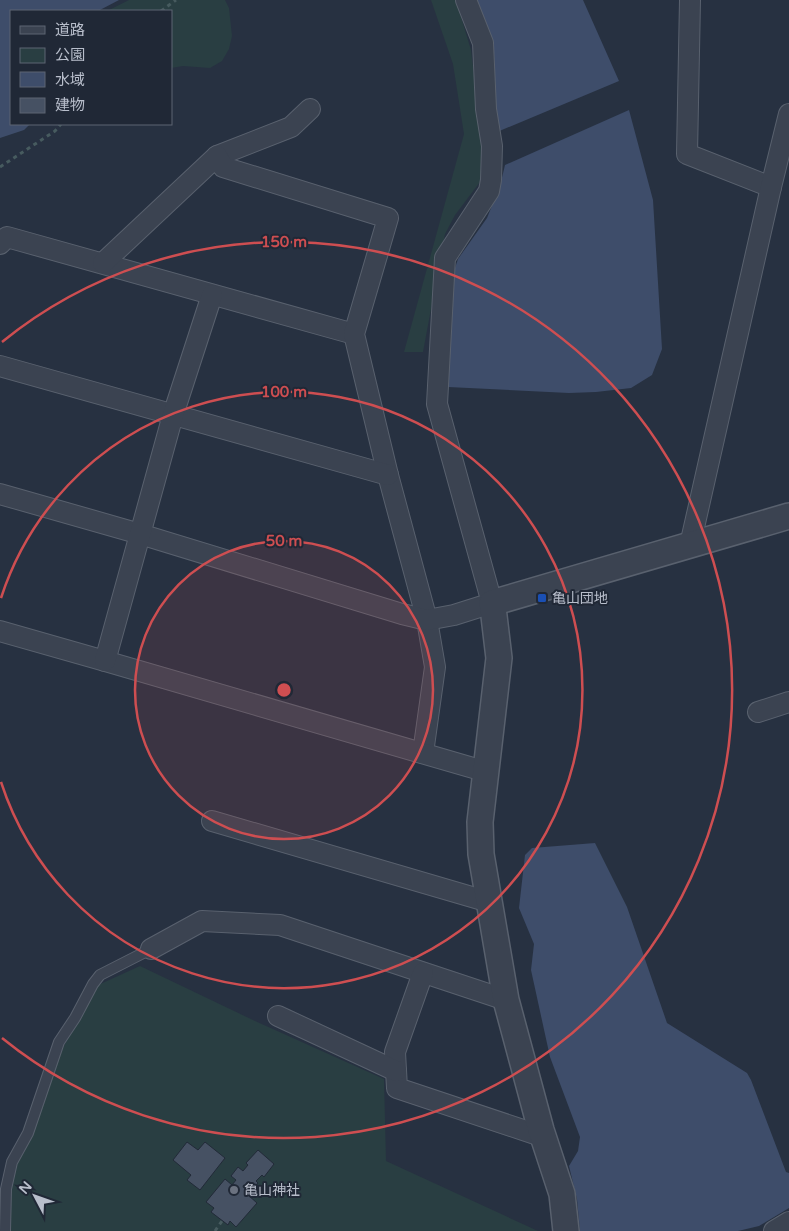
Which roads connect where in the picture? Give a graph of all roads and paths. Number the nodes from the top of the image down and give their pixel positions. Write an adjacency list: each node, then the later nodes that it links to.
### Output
1 (176, 0): 4 (path)
2 (466, 0): 22 (street)
3 (690, 0): 10 (street)
4 (162, 10)
5 (310, 109): 8 (street)
6 (789, 114): 10 (street)
7 (60, 125): 9 (path)
8 (217, 156): 12 (street); 14 (street)
9 (0, 167)
10 (771, 187): 21 (street)
11 (0, 244): 12 (street)
12 (103, 263): 13 (street)
13 (212, 295): 14 (street); 16 (street)
14 (354, 334): 17 (street)
15 (0, 366): 16 (street)
16 (173, 414): 17 (street); 20 (street)
17 (388, 475): 23 (street)
18 (0, 494): 20 (street)
19 (789, 516): 21 (street)
20 (140, 534): 23 (street); 25 (street)
21 (690, 545): 22 (street)
22 (492, 603): 23 (street); 29 (street)
23 (427, 620): 28 (street)
24 (0, 631): 25 (street)
25 (105, 661): 28 (street)
26 (789, 702): 27 (street)
27 (758, 712)
28 (423, 753): 29 (street)
29 (486, 772): 31 (street)
30 (212, 821): 31 (street)
31 (489, 902): 34 (street)
32 (151, 949): 33 (street); 40 (lane)
33 (423, 973): 34 (street); 36 (street)
34 (506, 1000): 37 (street)
35 (278, 1016): 36 (street)
36 (396, 1071): 37 (street)
37 (544, 1137): 42 (street)
38 (222, 1221): 41 (path)
39 (789, 1222): 43 (street)
40 (5, 1231)
41 (215, 1231)
42 (566, 1231)
43 (774, 1231)

